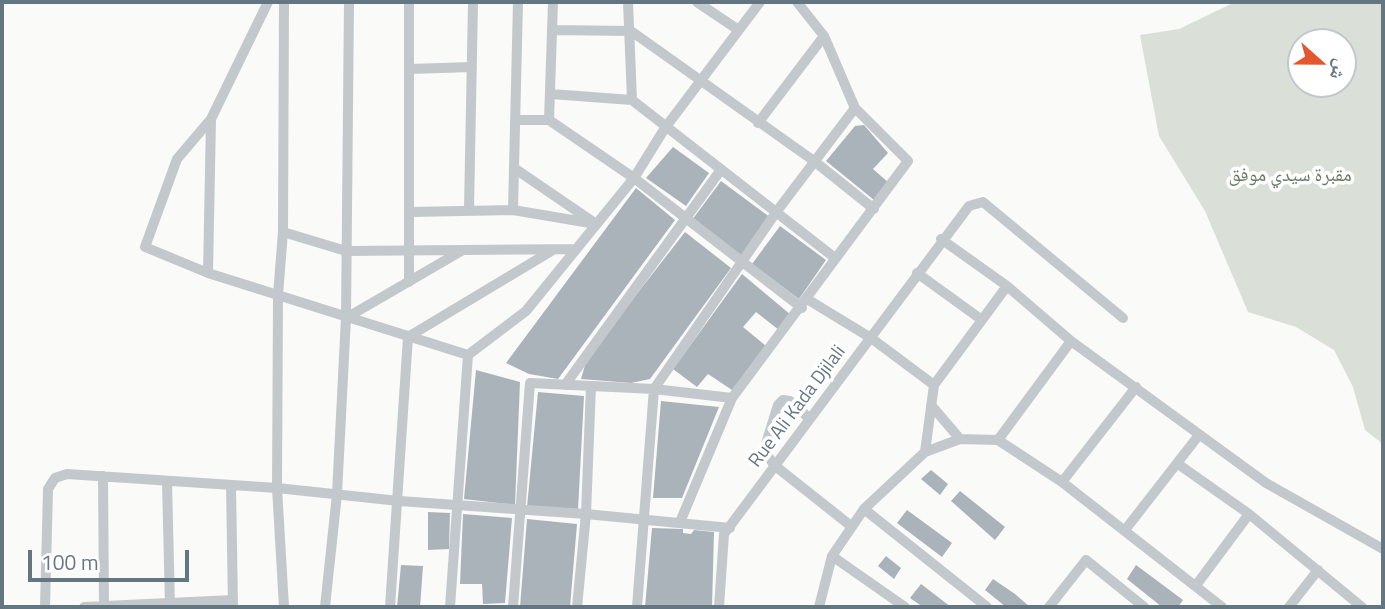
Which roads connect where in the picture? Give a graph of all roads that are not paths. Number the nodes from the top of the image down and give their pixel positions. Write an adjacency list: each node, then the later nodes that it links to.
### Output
1 (268, 2): 22 (street)
2 (284, 2): 38 (street)
3 (349, 2): 43 (street)
4 (409, 2): 17 (street)
5 (473, 2): 16 (street)
6 (518, 2): 23 (street)
7 (553, 2): 13 (street)
8 (628, 2): 14 (street)
9 (697, 2): 12 (street)
10 (760, 2): 12 (street)
11 (796, 2): 15 (street)
12 (737, 29): 18 (street)
13 (552, 30): 14 (street); 19 (street)
14 (631, 31): 18 (street); 20 (street)
15 (824, 36): 21 (street); 25 (street)
16 (472, 67): 17 (street); 31 (street)
17 (410, 69): 35 (street)
18 (702, 80): 25 (street); 26 (street)
19 (551, 94): 20 (street); 24 (street)
20 (632, 100): 26 (street)
21 (855, 108): 27 (street); 32 (street)
22 (211, 119): 48 (street); 48 (street)
23 (515, 120): 24 (street); 28 (street)
24 (549, 120): 30 (street)
25 (758, 123): 27 (street)
26 (665, 128): 29 (street); 30 (street)
27 (814, 160): 32 (street); 34 (street)
28 (514, 169): 33 (street); 37 (street)
29 (720, 171): 34 (street); 36 (street)
30 (634, 177): 36 (street); 37 (street)
31 (469, 209): 33 (street); 35 (street)
32 (874, 209): 45 (street)
33 (513, 210): 37 (street)
34 (777, 211): 45 (street); 46 (street)
35 (411, 212): 44 (street)
36 (684, 218): 46 (street); 60 (street)
37 (596, 224): 41 (street)
38 (283, 232): 43 (street); 51 (street)
39 (941, 239): 47 (street, Rue Ali Kada Djilali); 50 (street); 54 (street, Rue Ali Kada Djilali)
40 (466, 249): 42 (street); 44 (street); 49 (street)
41 (576, 249): 42 (street); 59 (street)
42 (553, 250): 56 (street)
43 (346, 251): 44 (street); 53 (street)
44 (409, 252): 49 (street)
45 (835, 258): 52 (street)
46 (741, 263): 52 (street); 64 (street)
47 (917, 273): 55 (street); 57 (street, Rue Ali Kada Djilali)
48 (208, 274): 51 (street)
49 (409, 282): 53 (street)
50 (1007, 286): 55 (street); 58 (street)
51 (278, 295): 53 (street); 78 (street)
52 (805, 304): 57 (street); 65 (street)
53 (346, 318): 56 (street); 79 (street)
54 (1123, 318)
55 (982, 320): 61 (street)
56 (408, 337): 59 (street); 80 (street)
57 (871, 338): 61 (street); 67 (street, Rue Ali Kada Djilali)
58 (1071, 341): 63 (street); 70 (street)
59 (468, 355): 81 (street)
60 (565, 385): 62 (street); 83 (street)
61 (934, 385): 66 (street)
62 (591, 386): 64 (street); 84 (street)
63 (1136, 387): 68 (street); 76 (street)
64 (654, 389): 65 (street); 86 (street)
65 (732, 398): 87 (street)
66 (931, 405): 69 (street); 71 (street)
67 (810, 419): 73 (street, Rue Ali Kada Djilali); 73 (street)
68 (1199, 435): 72 (street); 91 (street)
69 (960, 439): 70 (street); 71 (street)
70 (999, 440): 76 (street)
71 (925, 452): 82 (street)
72 (1178, 464): 85 (street); 90 (street)
73 (775, 465): 88 (street); 89 (street, Rue Ali Kada Djilali)
74 (103, 476): 75 (street); 97 (street); 99 (street)
75 (167, 481): 77 (street); 96 (street)
76 (1062, 482): 90 (street)
77 (231, 485): 78 (street); 95 (street)
78 (277, 488): 79 (street); 101 (street)
79 (337, 494): 80 (street); 102 (street)
80 (398, 501): 81 (street); 103 (street)
81 (458, 505): 83 (street); 104 (street)
82 (864, 509): 88 (street); 98 (street)
83 (521, 511): 84 (street); 105 (street)
84 (586, 514): 86 (street); 106 (street)
85 (1249, 514): 93 (street); 94 (street)
86 (646, 519): 87 (street); 107 (street)
87 (680, 522): 89 (street)
88 (850, 526): 92 (street)
89 (730, 528): 108 (street, Rue Ali Kada Djilali)
90 (1125, 530): 94 (street)
91 (1383, 549)
92 (832, 556): 109 (street); 110 (street)
93 (1318, 570): 114 (street); 115 (street)
94 (1196, 584): 113 (street)
95 (233, 603): 96 (street)
96 (170, 605): 97 (street)
97 (104, 606): 100 (street)
98 (982, 606)
99 (45, 607)
100 (84, 607)
101 (284, 607)
102 (325, 607)
103 (390, 607)
104 (450, 607)
105 (513, 607)
106 (577, 607)
107 (638, 607)
108 (719, 607)
109 (819, 607)
110 (905, 607)
111 (1049, 607): 112 (street)
112 (1144, 607)
113 (1222, 607)
114 (1289, 607)
115 (1363, 607)

